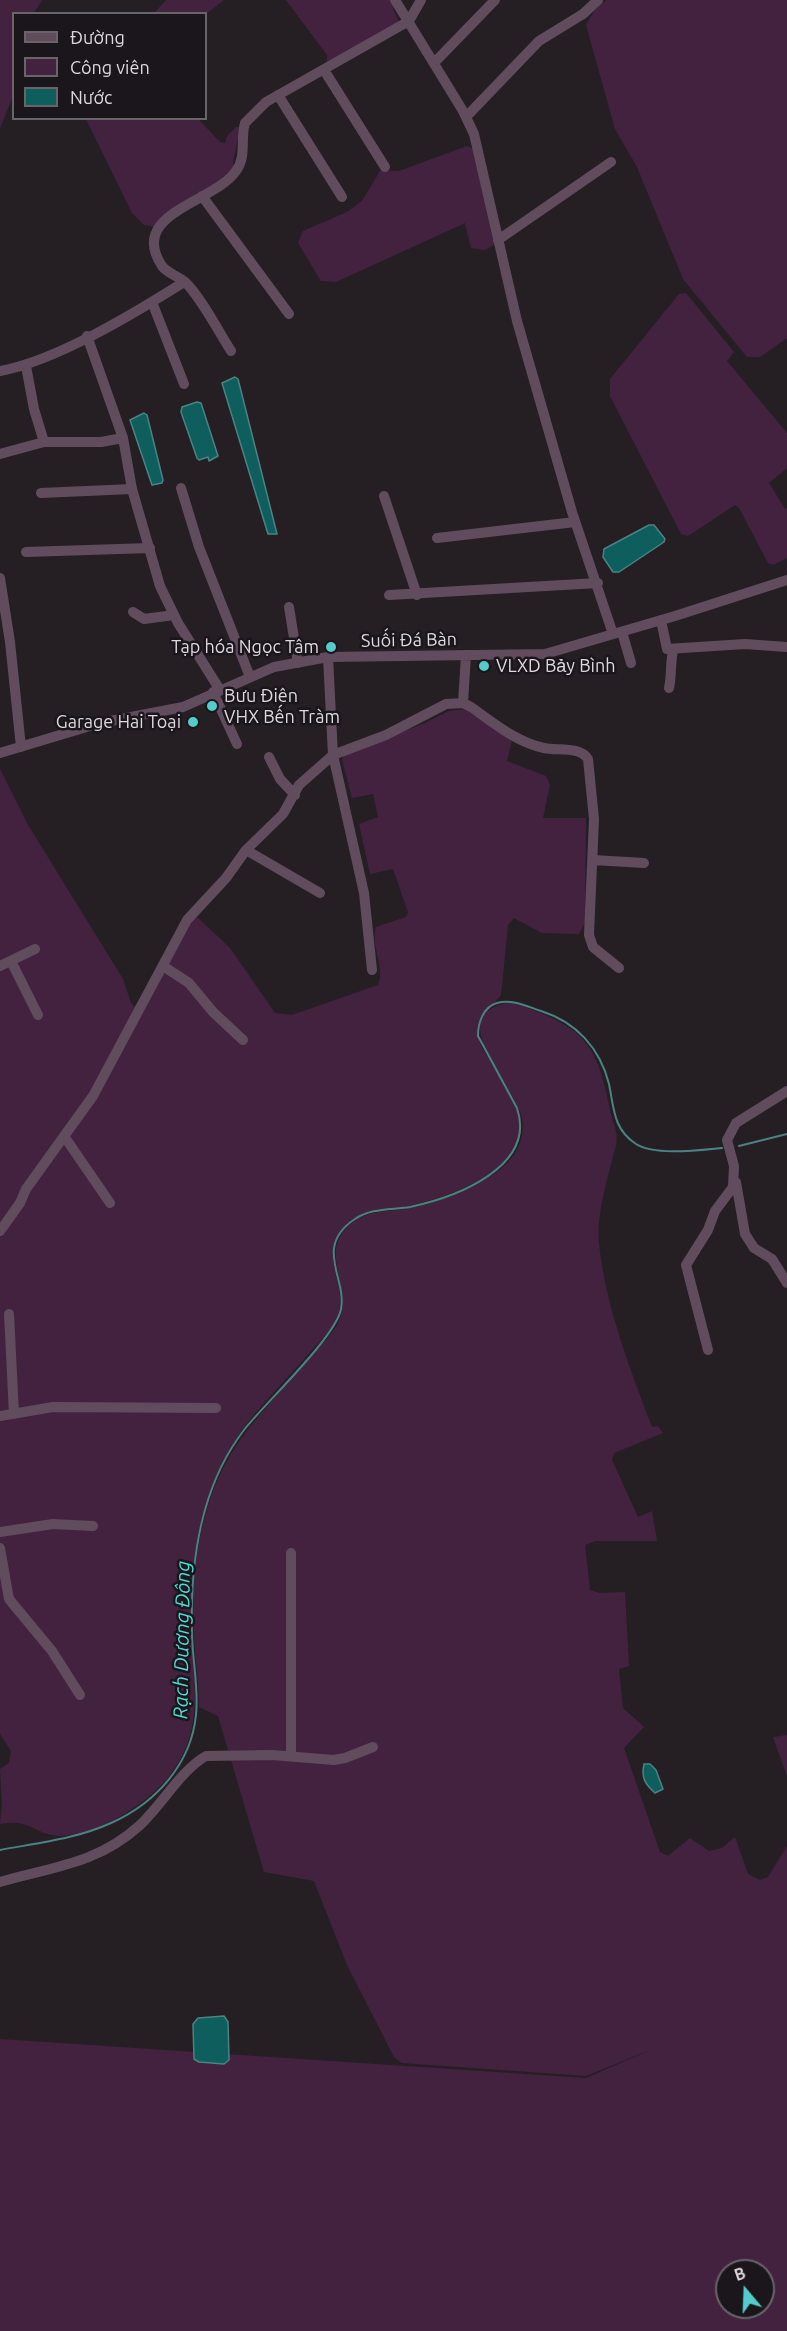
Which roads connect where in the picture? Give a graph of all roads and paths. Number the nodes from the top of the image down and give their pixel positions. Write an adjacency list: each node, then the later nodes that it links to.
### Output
1 (395, 0): 5 (street)
2 (421, 0): 5 (street)
3 (495, 0): 6 (street)
4 (598, 0): 9 (street)
5 (409, 21): 6 (street); 7 (street)
6 (434, 63): 9 (street)
7 (324, 70): 8 (street); 11 (street)
8 (278, 95): 12 (street); 13 (street)
9 (466, 117): 14 (street)
10 (611, 162): 14 (street)
11 (385, 166)
12 (202, 196): 15 (street); 17 (street)
13 (342, 197)
14 (498, 240): 30 (street)
15 (184, 282): 16 (street); 19 (street)
16 (152, 302): 18 (street); 22 (street)
17 (289, 315)
18 (87, 336): 20 (street); 23 (street)
19 (231, 351)
20 (26, 366): 21 (street); 24 (street)
21 (0, 371)
22 (184, 384)
23 (123, 438): 24 (street); 27 (street)
24 (44, 442): 25 (street)
25 (0, 454)
26 (181, 488): 50 (street)
27 (132, 489): 28 (street); 32 (street)
28 (41, 493)
29 (384, 496): 37 (street)
30 (575, 522): 31 (street); 36 (street)
31 (437, 538)
32 (150, 548): 33 (street); 41 (street)
33 (26, 552)
34 (0, 578): 55 (street)
35 (787, 580): 42 (street, Suối Đá Bàn)
36 (598, 583): 37 (street); 43 (street)
37 (417, 594): 38 (street)
38 (389, 595)
39 (289, 607): 48 (street)
40 (133, 612): 41 (street)
41 (174, 615): 52 (street)
42 (661, 620): 43 (street, Suối Đá Bàn); 45 (street)
43 (617, 633): 46 (street, Suối Đá Bàn); 49 (street)
44 (787, 647): 45 (street)
45 (673, 651): 51 (street)
46 (466, 655): 47 (street, Suối Đá Bàn); 53 (street)
47 (328, 657): 48 (street, Suối Đá Bàn); 57 (street)
48 (298, 663): 50 (street, Suối Đá Bàn)
49 (631, 663)
50 (250, 677): 52 (street, Suối Đá Bàn)
51 (669, 688)
52 (216, 691): 54 (street); 55 (street, Suối Đá Bàn)
53 (463, 703): 57 (street); 61 (street)
54 (237, 744)
55 (21, 747): 56 (street, Suối Đá Bàn)
56 (0, 753)
57 (333, 754): 59 (street); 69 (street)
58 (269, 757): 59 (street)
59 (295, 795): 60 (street)
60 (246, 850): 63 (street); 67 (street)
61 (593, 860): 62 (street); 68 (street)
62 (644, 863)
63 (320, 893)
64 (35, 949): 65 (street)
65 (11, 961): 66 (street); 70 (street)
66 (0, 966)
67 (163, 966): 71 (street); 73 (street)
68 (619, 968)
69 (372, 970)
70 (38, 1015)
71 (243, 1040)
72 (787, 1091): 74 (street)
73 (64, 1136): 75 (street); 76 (street)
74 (735, 1179): 77 (street); 79 (street)
75 (110, 1203)
76 (0, 1232)
77 (787, 1283)
78 (9, 1314): 81 (street)
79 (708, 1350)
80 (216, 1408): 81 (street)
81 (14, 1414): 82 (street)
82 (0, 1416)
83 (93, 1526): 84 (street)
84 (0, 1532)
85 (0, 1548): 87 (street)
86 (291, 1553): 89 (street)
87 (80, 1695)
88 (373, 1747): 89 (street)
89 (291, 1756): 90 (street)
90 (0, 1882)

